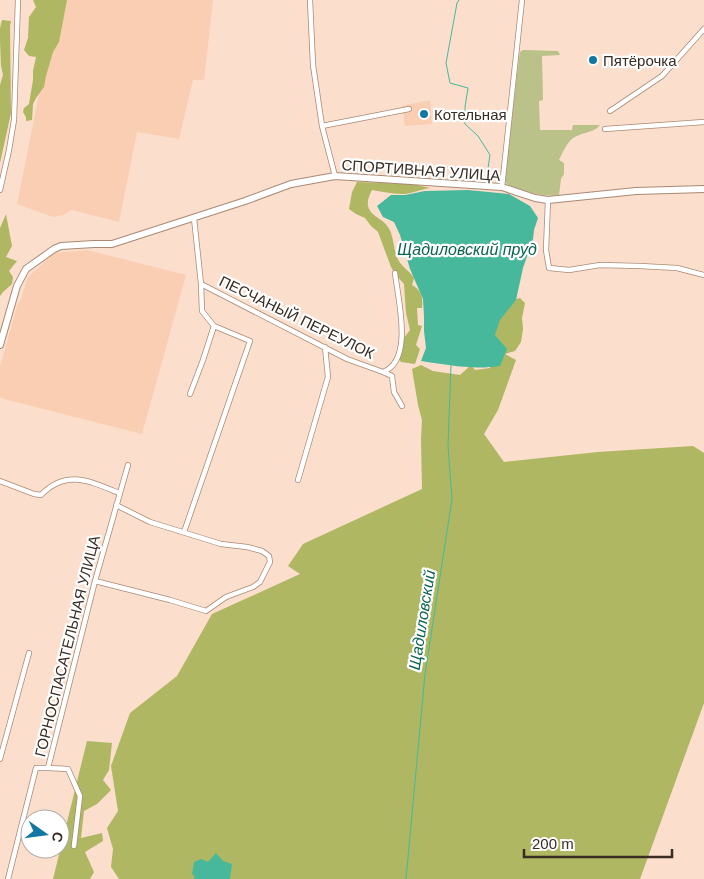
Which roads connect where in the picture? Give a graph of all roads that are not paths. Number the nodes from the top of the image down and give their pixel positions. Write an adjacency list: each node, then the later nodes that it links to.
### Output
1 (18, 0): 13 (street)
2 (310, 0): 8 (street)
3 (522, 0): 11 (street)
4 (704, 29): 6 (street)
5 (409, 109): 8 (street)
6 (610, 111)
7 (704, 122): 9 (street)
8 (322, 126): 10 (street)
9 (605, 128)
10 (335, 176): 11 (street, СПОРТИВНАЯ УЛИЦА); 15 (street, СПОРТИВНАЯ УЛИЦА)
11 (502, 187): 14 (street, СПОРТИВНАЯ УЛИЦА)
12 (704, 189): 14 (street, СПОРТИВНАЯ УЛИЦА)
13 (0, 190)
14 (548, 200): 17 (street)
15 (194, 218): 18 (street); 20 (street, СПОРТИВНАЯ УЛИЦА)
16 (395, 274): 22 (street)
17 (704, 275)
18 (201, 284): 19 (street); 21 (street, ПЕСЧАНЫЙ ПЕРЕУЛОК)
19 (214, 326): 23 (street); 30 (street)
20 (0, 345)
21 (325, 347): 22 (street, ПЕСЧАНЫЙ ПЕРЕУЛОК); 26 (street)
22 (383, 372): 24 (street)
23 (190, 394)
24 (402, 406)
25 (128, 465): 28 (street, ГОРНОСПАСАТЕЛЬНАЯ УЛИЦА)
26 (298, 480)
27 (0, 481): 28 (street)
28 (119, 493): 29 (street, ГОРНОСПАСАТЕЛЬНАЯ УЛИЦА)
29 (116, 505): 30 (street); 31 (street, ГОРНОСПАСАТЕЛЬНАЯ УЛИЦА)
30 (184, 532): 31 (street)
31 (96, 581): 34 (street, ГОРНОСПАСАТЕЛЬНАЯ УЛИЦА)
32 (29, 653): 33 (street)
33 (0, 759)
34 (48, 768): 35 (street); 36 (street, ГОРНОСПАСАТЕЛЬНАЯ УЛИЦА)
35 (74, 846)
36 (8, 879)

